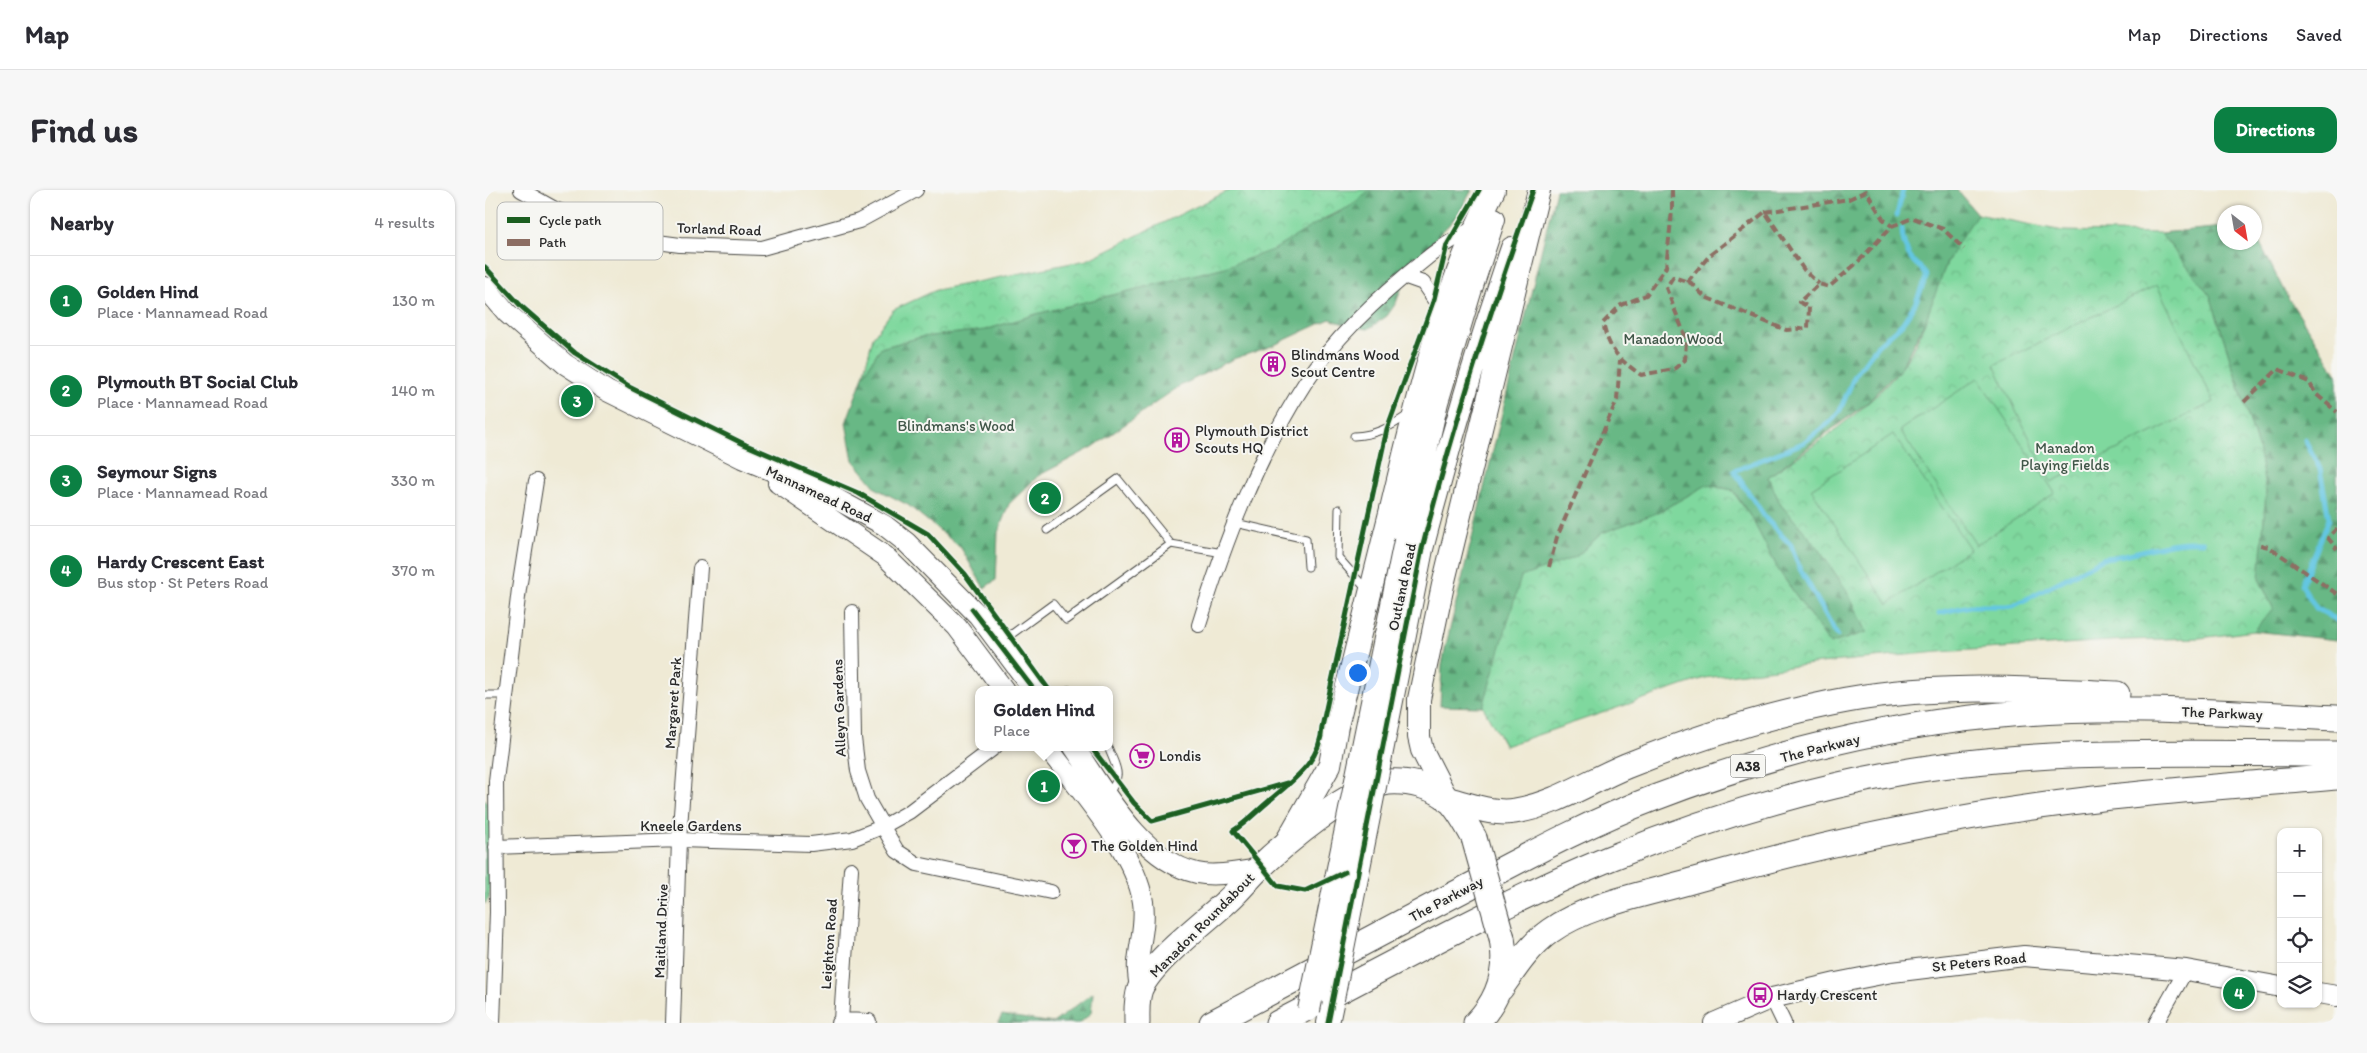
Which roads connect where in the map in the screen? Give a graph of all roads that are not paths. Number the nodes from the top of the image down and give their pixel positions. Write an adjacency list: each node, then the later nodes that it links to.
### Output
1 (521, 190): 7 (street, Torland Road)
2 (916, 190): 9 (street, Torland Road)
3 (1494, 190): 8 (main road)
4 (1504, 190): 21 (main road, Outland Road)
5 (1533, 190): 21 (main road, Outland Road)
6 (1539, 190): 43 (main road)
7 (542, 202)
8 (1475, 227): 10 (street); 12 (main road)
9 (663, 243)
10 (1406, 277): 12 (street); 18 (street)
11 (485, 287): 15 (main road, Mannamead Road)
12 (1444, 314): 13 (main road)
13 (1414, 411): 14 (lane); 25 (main road)
14 (1354, 436)
15 (742, 458): 28 (main road, Mannamead Road); 29 (main road, Mannamead Road)
16 (536, 481): 32 (street)
17 (1339, 509): 25 (lane)
18 (1235, 523): 22 (street); 23 (lane)
19 (1047, 530): 20 (lane)
20 (1171, 544): 22 (lane); 28 (lane)
21 (1414, 545): 59 (main road, Outland Road, bridge); 67 (main road, Outland Road, bridge)
22 (1223, 554): 27 (street)
23 (1308, 567)
24 (700, 568): 45 (street, Margaret Park)
25 (1370, 594): 47 (main road)
26 (852, 612): 44 (street, Alleyn Gardens)
27 (1199, 625)
28 (1004, 639): 30 (main road, Mannamead Road)
29 (1001, 686)
30 (1033, 686)
31 (485, 695): 32 (lane)
32 (506, 695): 41 (street)
33 (2259, 714): 34 (highway, The Parkway / A38); 43 (highway, A38); 65 (highway, The Parkway / A38)
34 (2337, 718)
35 (990, 751): 44 (street, Kneele Gardens)
36 (1050, 751): 58 (main road)
37 (1077, 751): 42 (main road)
38 (1110, 751): 42 (lane)
39 (2337, 754): 66 (highway)
40 (2337, 776): 54 (highway)
41 (491, 782): 46 (street)
42 (1107, 796): 49 (main road)
43 (1448, 799): 47 (highway, Manadon Roundabout); 54 (highway, Manadon Roundabout, bridge)
44 (882, 828): 45 (street, Kneele Gardens); 50 (street)
45 (679, 840): 46 (street, Kneele Gardens); 63 (street, Maitland Drive)
46 (496, 847): 51 (street)
47 (1282, 850): 49 (highway, Manadon Roundabout)
48 (851, 869): 61 (street, Leighton Road)
49 (1258, 870): 58 (highway, Manadon Roundabout)
50 (1051, 892)
51 (491, 913): 62 (street)
52 (2186, 970): 53 (main road, St Peters Road); 57 (main road, St Peters Road); 71 (street)
53 (2277, 985)
54 (1501, 988): 68 (highway, Manadon Roundabout)
55 (2322, 993): 56 (main road)
56 (2337, 996)
57 (1772, 998): 69 (main road, St Peters Road); 70 (street)
58 (1138, 1005): 64 (highway, Manadon Roundabout)
59 (1308, 1016)
60 (869, 1021): 61 (street, Leighton Road)
61 (839, 1022)
62 (493, 1023)
63 (673, 1023)
64 (1118, 1023)
65 (1212, 1023)
66 (1278, 1023)
67 (1328, 1023)
68 (1477, 1023)
69 (1714, 1023)
70 (1783, 1023)
71 (2156, 1023)

